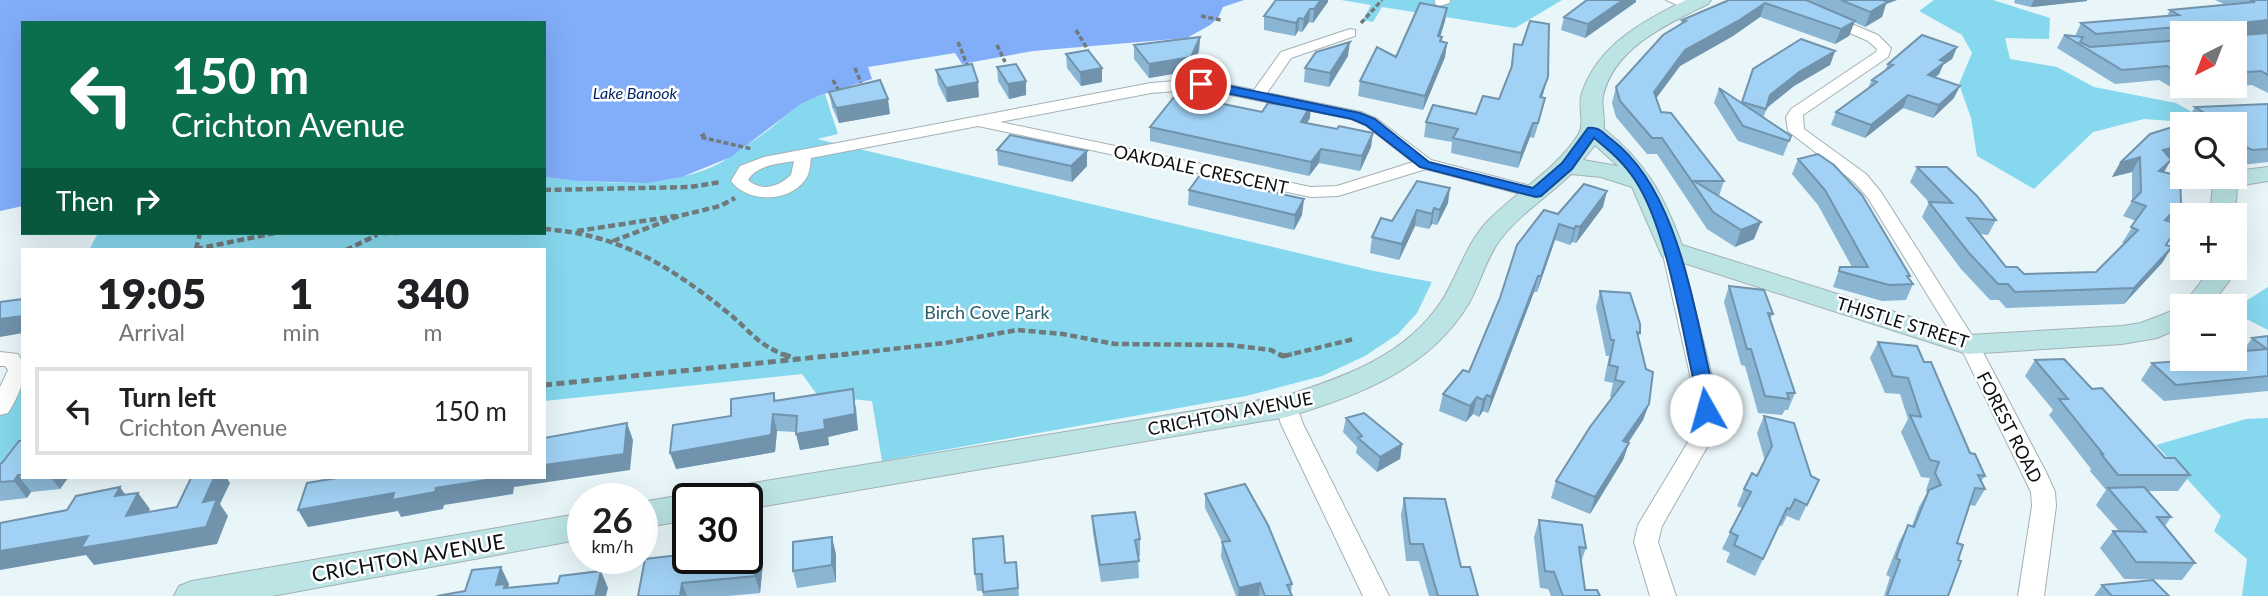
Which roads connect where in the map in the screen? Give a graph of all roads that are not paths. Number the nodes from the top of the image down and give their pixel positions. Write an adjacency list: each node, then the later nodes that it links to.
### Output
1 (1782, 0): 18 (street, FOREST ROAD)
2 (1688, 2): 6 (street)
3 (1350, 33): 4 (street)
4 (1259, 94): 5 (street, OAKDALE CRESCENT); 8 (street, OAKDALE CRESCENT)
5 (976, 121): 7 (street, OAKDALE CRESCENT); 8 (street, OAKDALE CRESCENT)
6 (1593, 131): 9 (street, CRICHTON AVENUE); 11 (street)
7 (803, 156): 7 (street, OAKDALE CRESCENT)
8 (1424, 164): 12 (street, OAKDALE CRESCENT)
9 (1567, 166): 11 (street); 12 (street, CRICHTON AVENUE)
10 (2268, 174): 13 (street)
11 (1643, 182): 14 (street)
12 (1536, 193): 20 (street, CRICHTON AVENUE)
13 (2224, 203)
14 (1671, 250): 18 (street, THISTLE STREET); 26 (street)
15 (2217, 280): 16 (street)
16 (2206, 294)
17 (2170, 321): 18 (street, THISTLE STREET)
18 (1967, 345): 27 (street, FOREST ROAD)
19 (0, 359): 21 (street)
20 (1287, 406): 22 (street, CRICHTON AVENUE); 25 (street)
21 (0, 408)
22 (763, 494)
23 (567, 529): 24 (street, CRICHTON AVENUE)
24 (192, 596)
25 (1376, 596)
26 (1663, 596)
27 (2031, 596)

